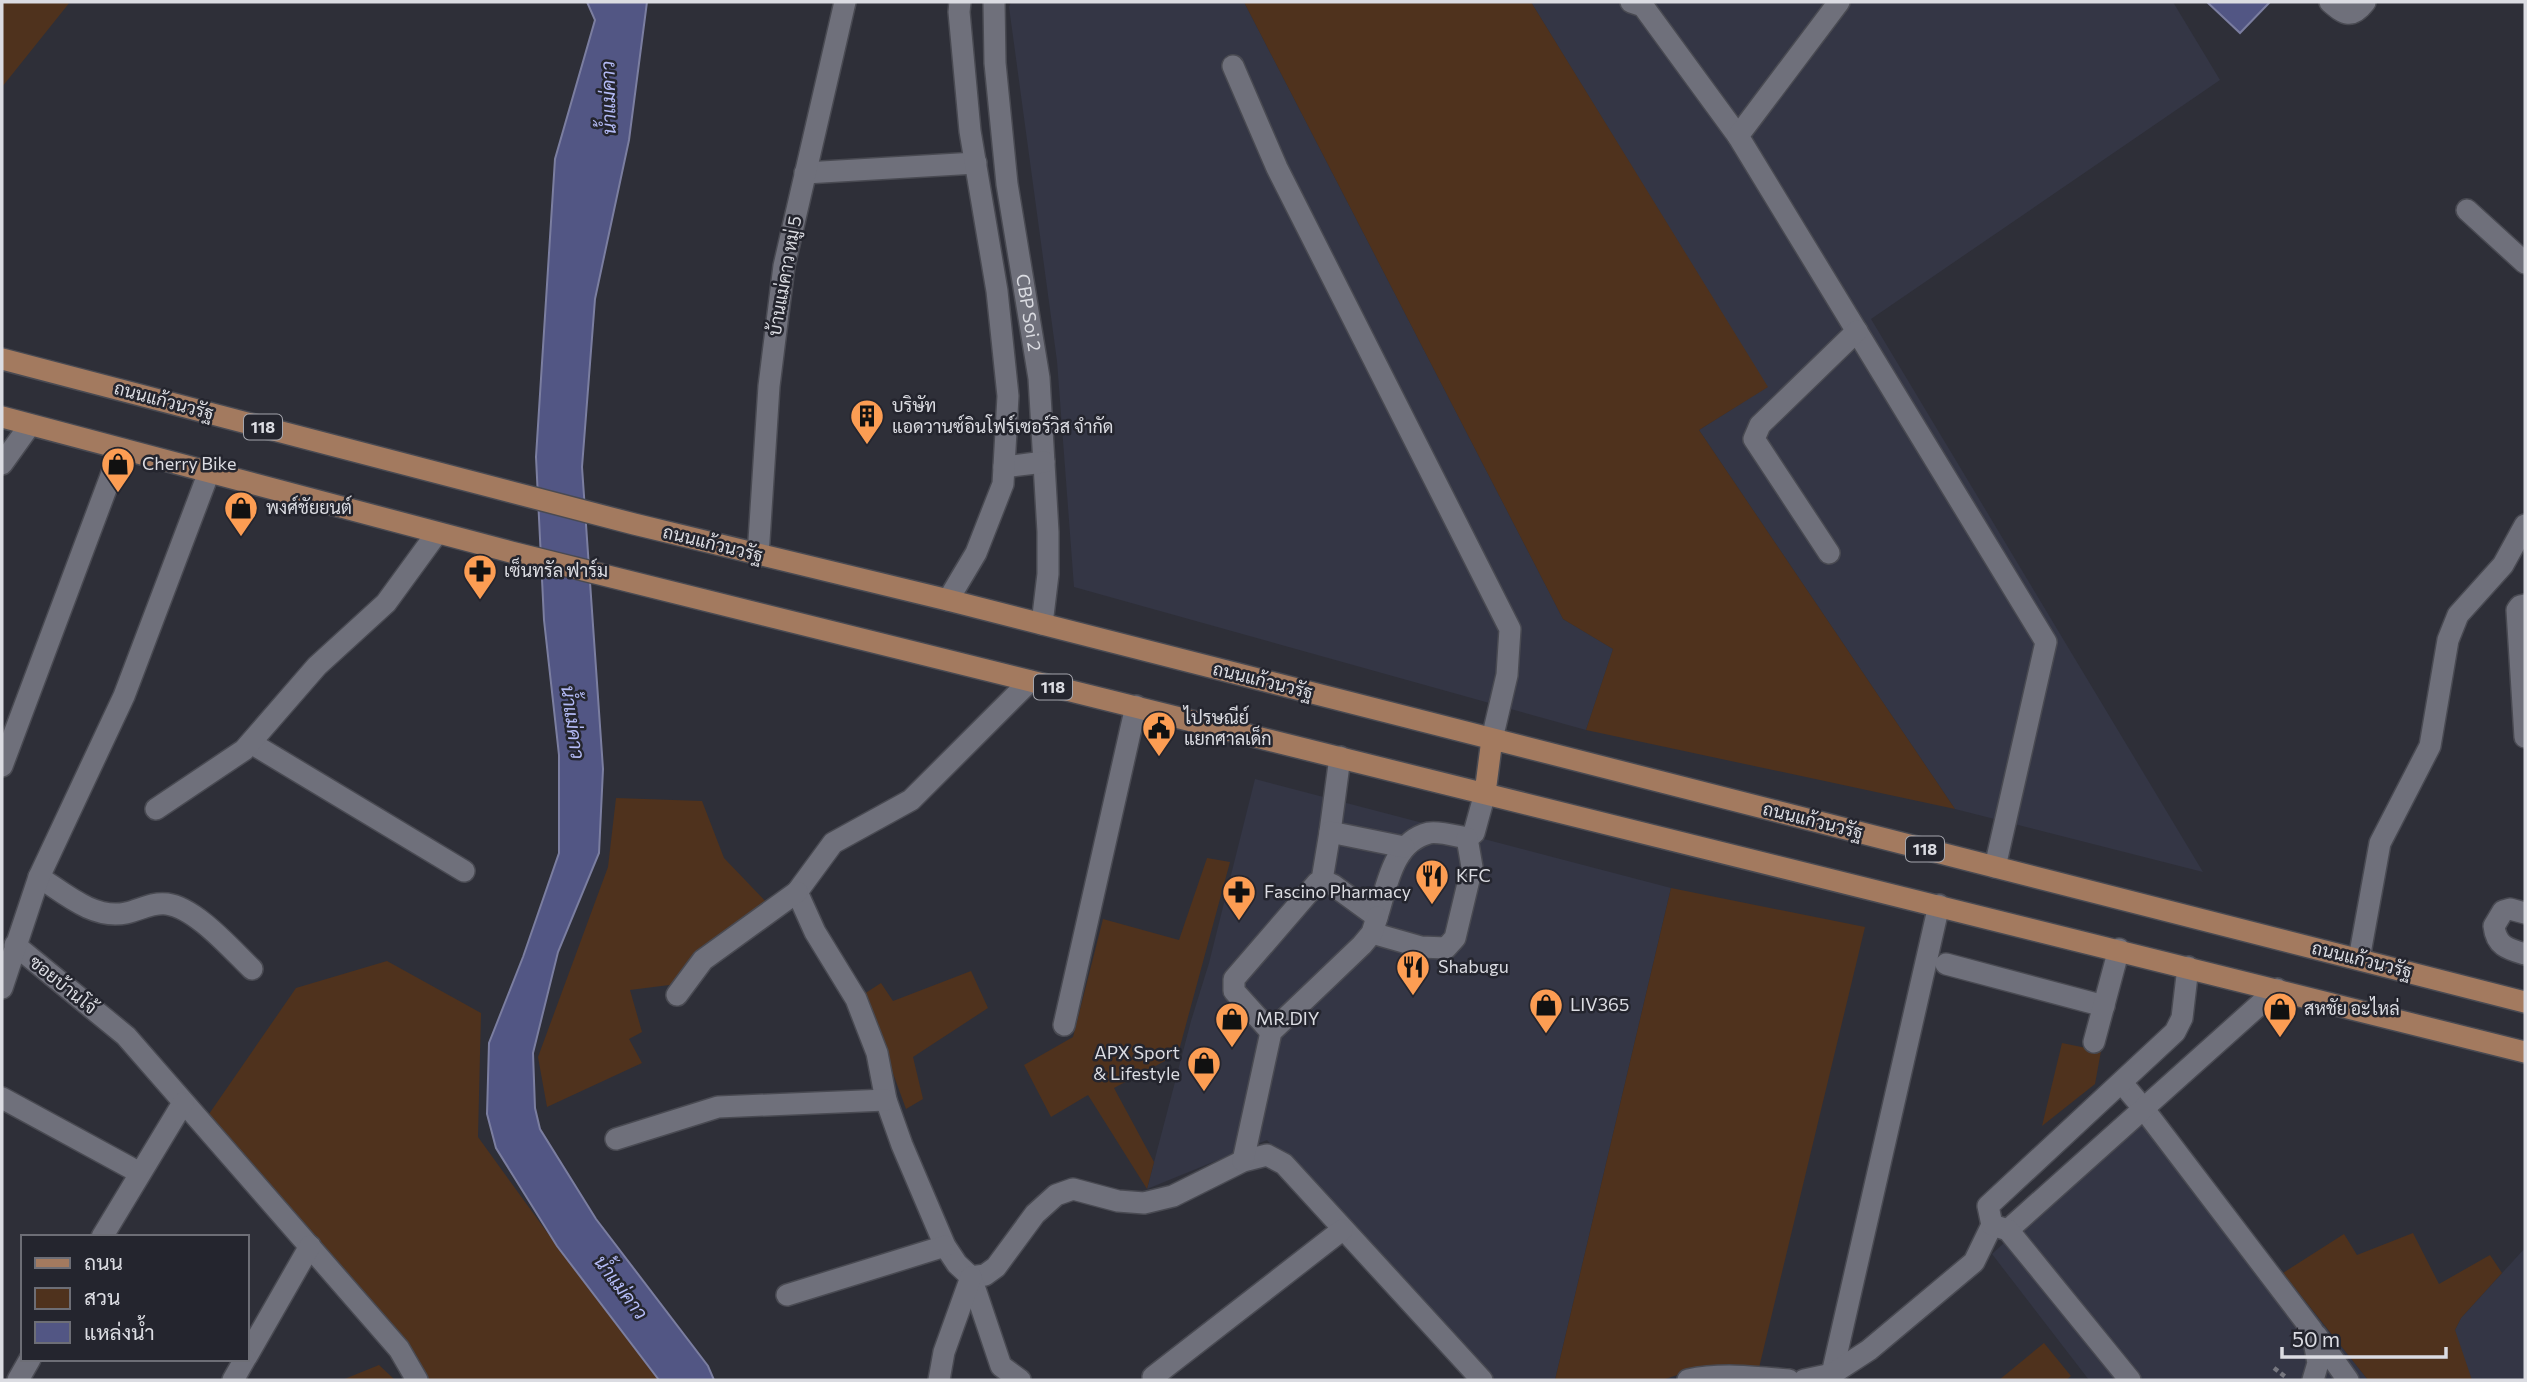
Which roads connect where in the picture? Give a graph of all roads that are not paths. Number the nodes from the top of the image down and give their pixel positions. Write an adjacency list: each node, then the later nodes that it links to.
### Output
1 (845, 2): 11 (street, บ้านแม่คาว หมู่ 5)
2 (960, 2): 10 (street, CBP Soi 2)
3 (994, 2): 19 (street, CBP Soi 2)
4 (1631, 2): 9 (street)
5 (1839, 2): 9 (street)
6 (2330, 2): 7 (street)
7 (2365, 2)
8 (1233, 66): 33 (street)
9 (1738, 136): 14 (street)
10 (976, 163): 11 (street); 21 (street, CBP Soi 2)
11 (805, 173): 26 (street, บ้านแม่คาว หมู่ 5)
12 (2467, 210): 13 (street)
13 (2525, 263)
14 (1857, 331): 25 (street); 42 (street)
15 (2, 359): 26 (main road, ถนนแก้วนวรัฐ / 118)
16 (2, 417): 17 (main road, 118)
17 (30, 425): 18 (main road, 118); 20 (street)
18 (121, 449): 22 (main road, 118); 36 (street)
19 (1044, 462): 21 (street); 29 (street, CBP Soi 2)
20 (2, 464)
21 (1004, 467): 27 (street, CBP Soi 2)
22 (209, 472): 24 (main road, 118); 44 (street, ซอยบ้านโจ้)
23 (2525, 524): 53 (street)
24 (437, 533): 30 (main road, 118); 34 (street)
25 (1829, 553)
26 (758, 556): 27 (main road, ถนนแก้วนวรัฐ / 118)
27 (948, 600): 29 (main road, ถนนแก้วนวรัฐ / 118)
28 (2525, 605): 32 (street)
29 (1042, 624): 33 (main road, ถนนแก้วนวรัฐ / 118)
30 (1030, 681): 31 (main road, 118); 46 (street)
31 (1136, 706): 35 (main road, 118); 62 (street)
32 (2525, 737)
33 (1492, 739): 37 (main road); 42 (main road, ถนนแก้วนวรัฐ / 118)
34 (251, 743): 38 (street); 43 (street)
35 (1340, 757): 37 (main road, 118); 39 (street)
36 (2, 766)
37 (1485, 793): 40 (street); 47 (main road, 118)
38 (156, 809)
39 (1330, 832): 41 (street); 45 (street)
40 (1466, 838): 41 (street); 49 (street)
41 (1404, 848): 49 (street)
42 (1996, 867): 53 (main road, ถนนแก้วนวรัฐ / 118)
43 (464, 871)
44 (39, 877): 50 (street, ซอยบ้านโจ้); 56 (street)
45 (1322, 880): 49 (street); 63 (street)
46 (797, 892): 59 (street); 68 (street)
47 (1939, 905): 51 (main road, 118); 87 (street)
48 (2525, 913): 52 (street)
49 (1375, 925): 63 (street)
50 (15, 945): 57 (street); 69 (street, ซอยบ้านโจ้)
51 (2119, 950): 55 (main road, 118); 61 (street)
52 (2525, 954)
53 (2358, 959): 60 (main road, ถนนแก้วนวรัฐ / 118)
54 (1946, 964): 61 (street)
55 (2188, 967): 58 (main road, 118); 66 (street)
56 (252, 969)
57 (2, 988)
58 (2277, 989): 65 (main road, 118); 70 (street)
59 (677, 995)
60 (2525, 1002)
61 (2104, 1006): 64 (street)
62 (1065, 1025)
63 (1271, 1032): 72 (street)
64 (2094, 1042)
65 (2525, 1052)
66 (2122, 1083): 70 (street); 74 (street)
67 (2, 1098): 73 (street)
68 (887, 1100): 71 (street); 78 (street)
69 (183, 1103): 73 (street); 77 (street, ซอยบ้านโจ้)
70 (2143, 1108): 74 (street); 81 (street)
71 (616, 1139)
72 (1243, 1161): 75 (street); 79 (street)
73 (140, 1173): 76 (street)
74 (2000, 1227): 87 (street); 99 (street)
75 (1342, 1230): 88 (street); 95 (street)
76 (103, 1235)
77 (310, 1246): 83 (street); 91 (street, ซอยบ้านโจ้)
78 (945, 1246): 79 (street); 80 (street)
79 (971, 1277): 82 (street); 86 (street)
80 (787, 1295)
81 (2312, 1330): 100 (street); 101 (street)
82 (944, 1352): 92 (street); 93 (street)
83 (248, 1354)
84 (29, 1361): 89 (street)
85 (244, 1361): 90 (street)
86 (999, 1373): 94 (street)
87 (1832, 1374): 98 (street)
88 (1153, 1377)
89 (18, 1380)
90 (233, 1380)
91 (417, 1380)
92 (921, 1380)
93 (939, 1380)
94 (1020, 1380)
95 (1482, 1380)
96 (1688, 1380): 97 (street)
97 (1789, 1380)
98 (1804, 1380)
99 (2130, 1380)
100 (2312, 1380)
101 (2348, 1380)

